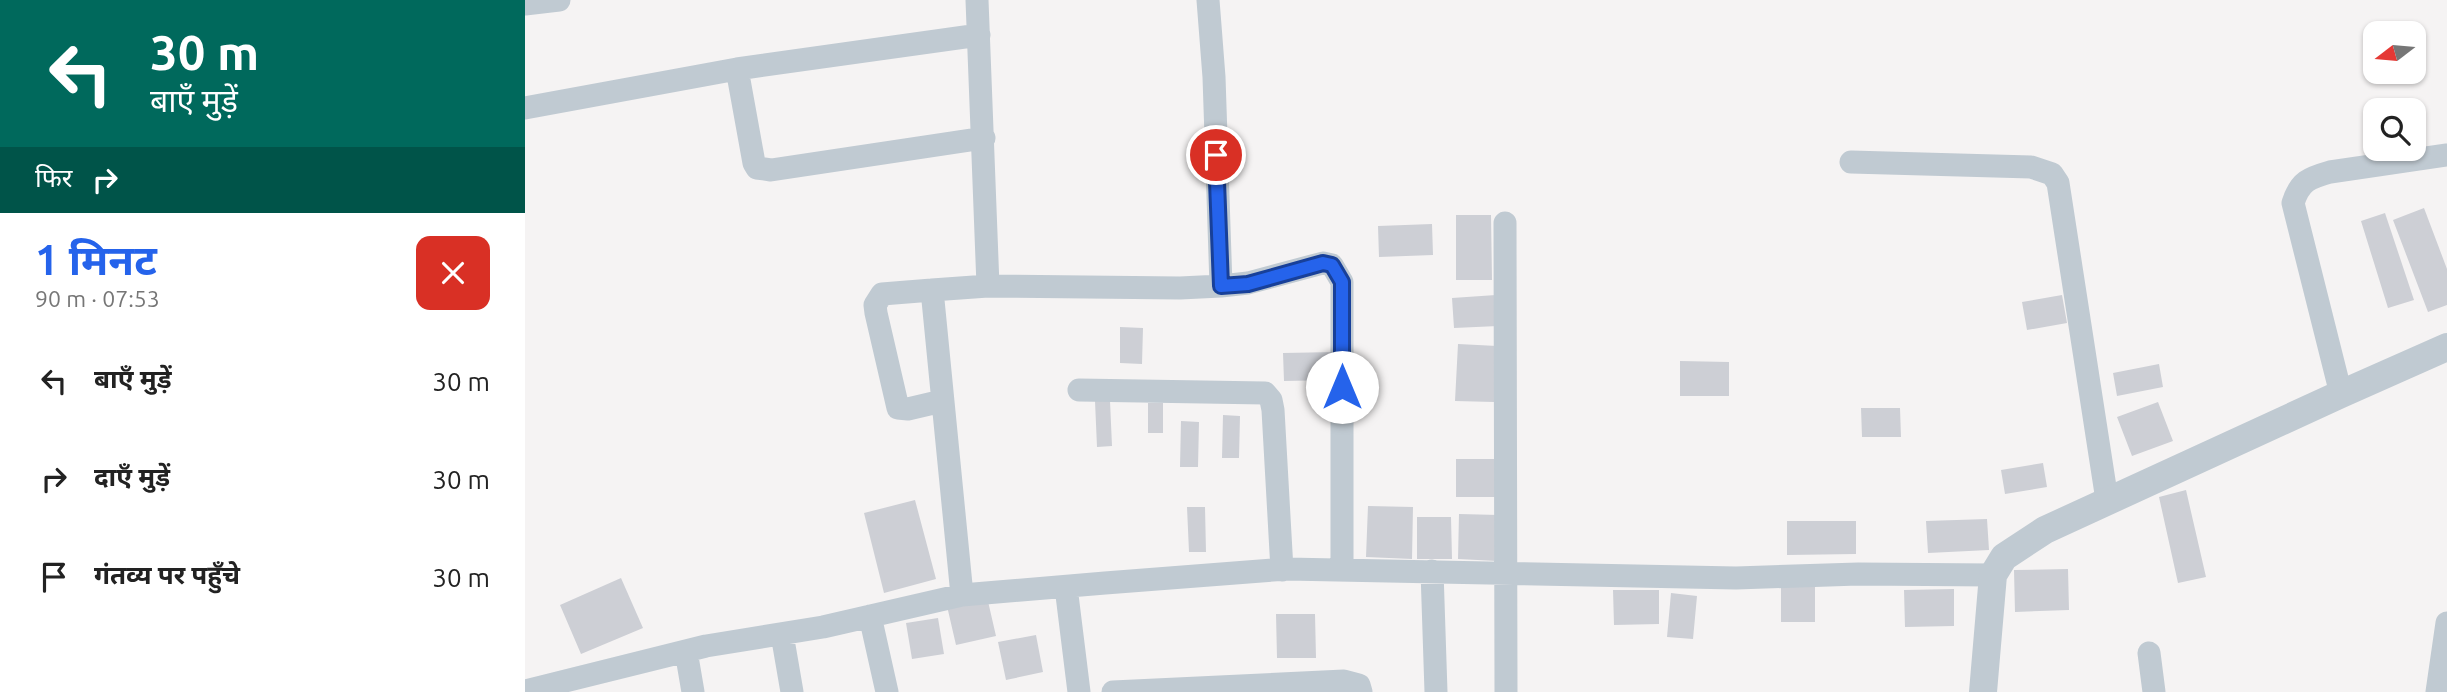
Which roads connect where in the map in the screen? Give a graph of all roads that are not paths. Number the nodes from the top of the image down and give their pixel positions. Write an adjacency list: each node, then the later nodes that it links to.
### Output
1 (559, 0): 4 (street)
2 (977, 0): 5 (street)
3 (1208, 0): 13 (street)
4 (525, 4)
5 (979, 35): 6 (street); 8 (street)
6 (737, 69): 7 (street); 8 (street)
7 (525, 107)
8 (984, 138): 12 (street)
9 (2447, 155): 17 (street)
10 (1851, 162): 19 (street)
11 (1505, 223): 23 (street)
12 (988, 286): 13 (street); 14 (street)
13 (1221, 286): 21 (street)
14 (932, 290): 18 (street); 18 (street)
15 (2447, 347): 17 (street)
16 (1079, 390): 20 (street)
17 (2340, 394): 19 (street)
18 (942, 401): 26 (street)
19 (2107, 500): 24 (street)
20 (1282, 570): 21 (street); 25 (street)
21 (1342, 570): 22 (street)
22 (1432, 571): 23 (street); 39 (street)
23 (1505, 575): 24 (street); 40 (street)
24 (1993, 575): 41 (street)
25 (1066, 587): 26 (street); 36 (street)
26 (962, 595): 27 (street)
27 (870, 616): 29 (street); 35 (street)
28 (2447, 623): 43 (street)
29 (782, 634): 30 (street); 34 (street)
30 (686, 651): 32 (street); 33 (street)
31 (2149, 653): 42 (street)
32 (525, 691)
33 (693, 692)
34 (792, 692)
35 (887, 692)
36 (1079, 692)
37 (1113, 692): 38 (street)
38 (1361, 692)
39 (1436, 692)
40 (1506, 692)
41 (1983, 692)
42 (2154, 692)
43 (2437, 692)

